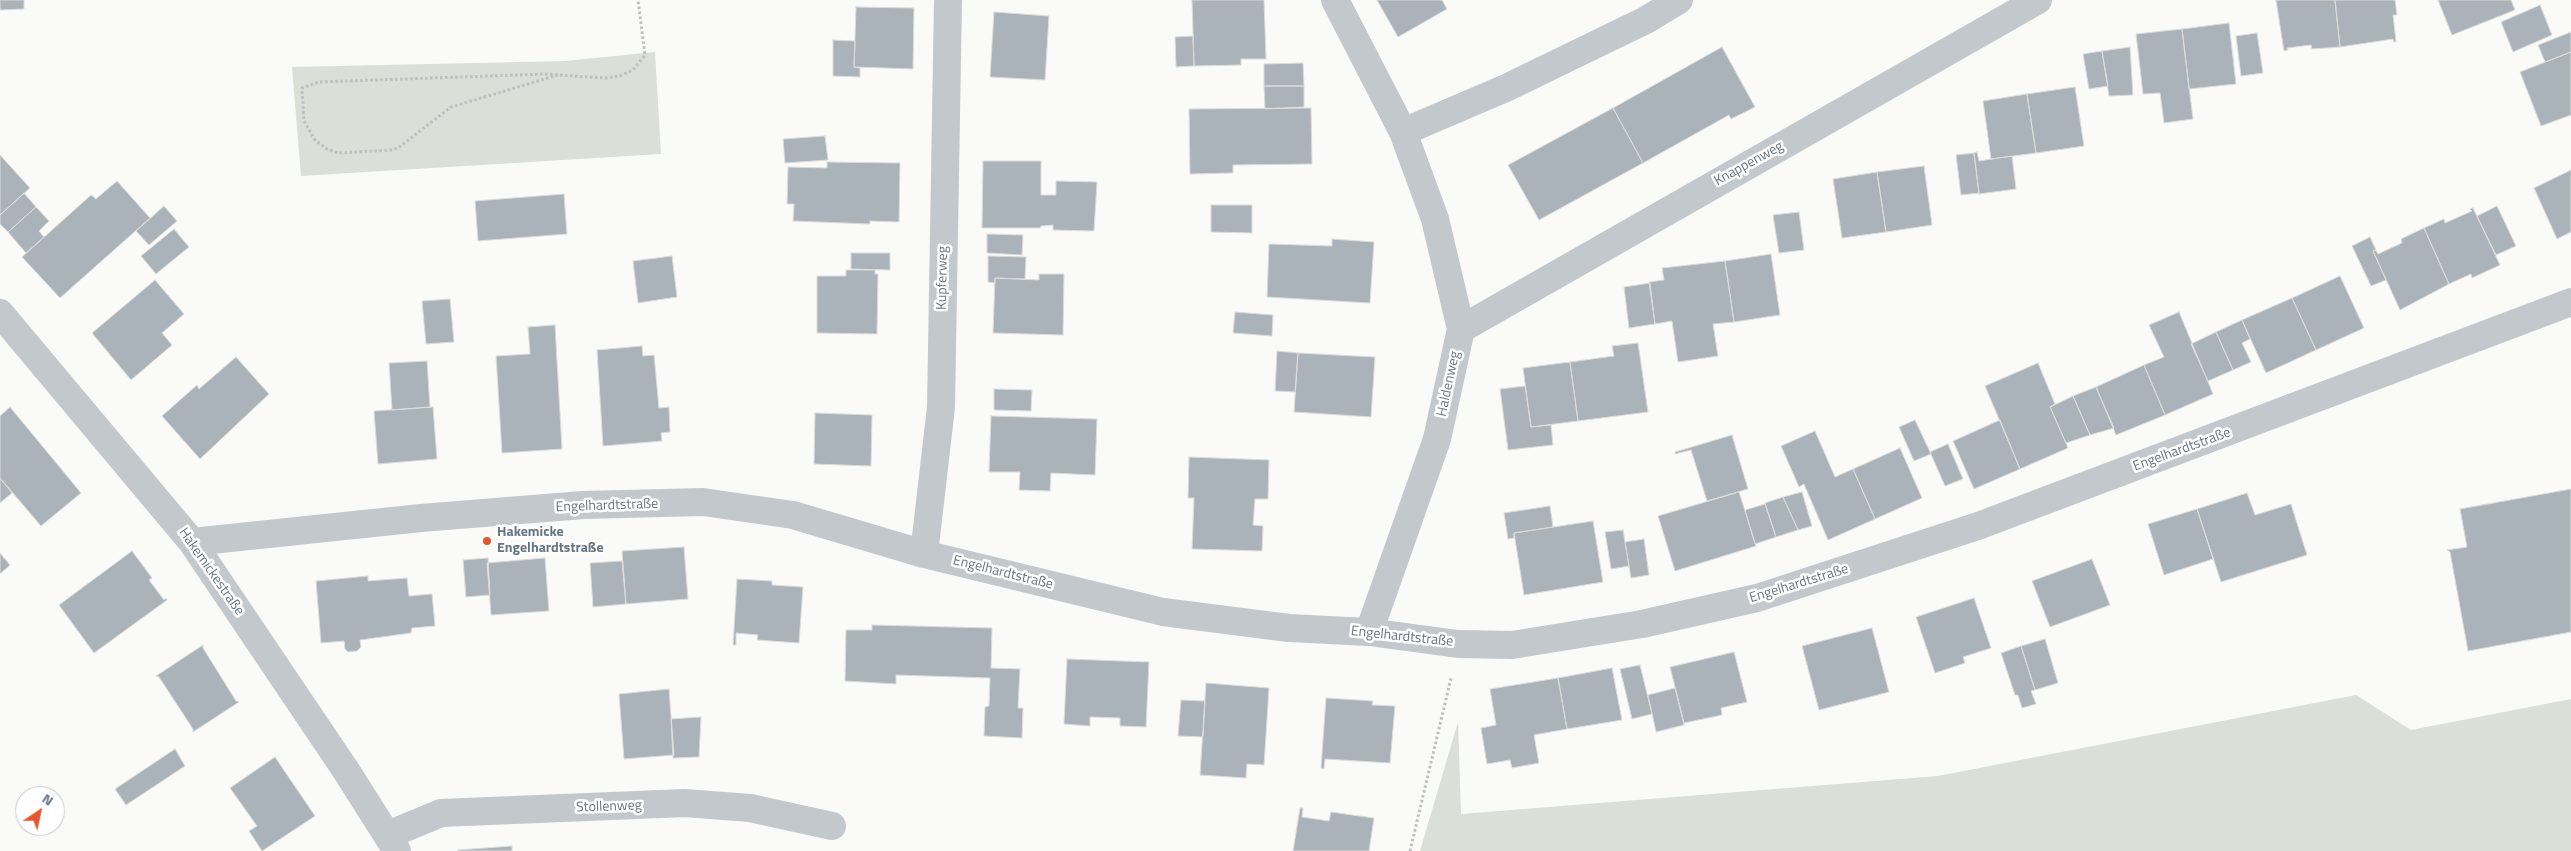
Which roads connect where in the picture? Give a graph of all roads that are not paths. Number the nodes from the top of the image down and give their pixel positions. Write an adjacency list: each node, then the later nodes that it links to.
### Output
1 (948, 0): 10 (street, Kupferweg)
2 (1335, 0): 5 (street, Haldenweg)
3 (1679, 0): 5 (street)
4 (2038, 0): 8 (street, Knappenweg)
5 (1403, 132): 8 (street, Haldenweg)
6 (2571, 302): 11 (street, Engelhardtstraße)
7 (0, 313): 9 (street, Hakemickestraße)
8 (1461, 329): 11 (street, Haldenweg)
9 (192, 542): 10 (street, Engelhardtstraße); 13 (street, Hakemickestraße)
10 (924, 554): 11 (street, Engelhardtstraße)
11 (1369, 632)
12 (832, 826): 13 (street, Stollenweg)
13 (392, 843)

